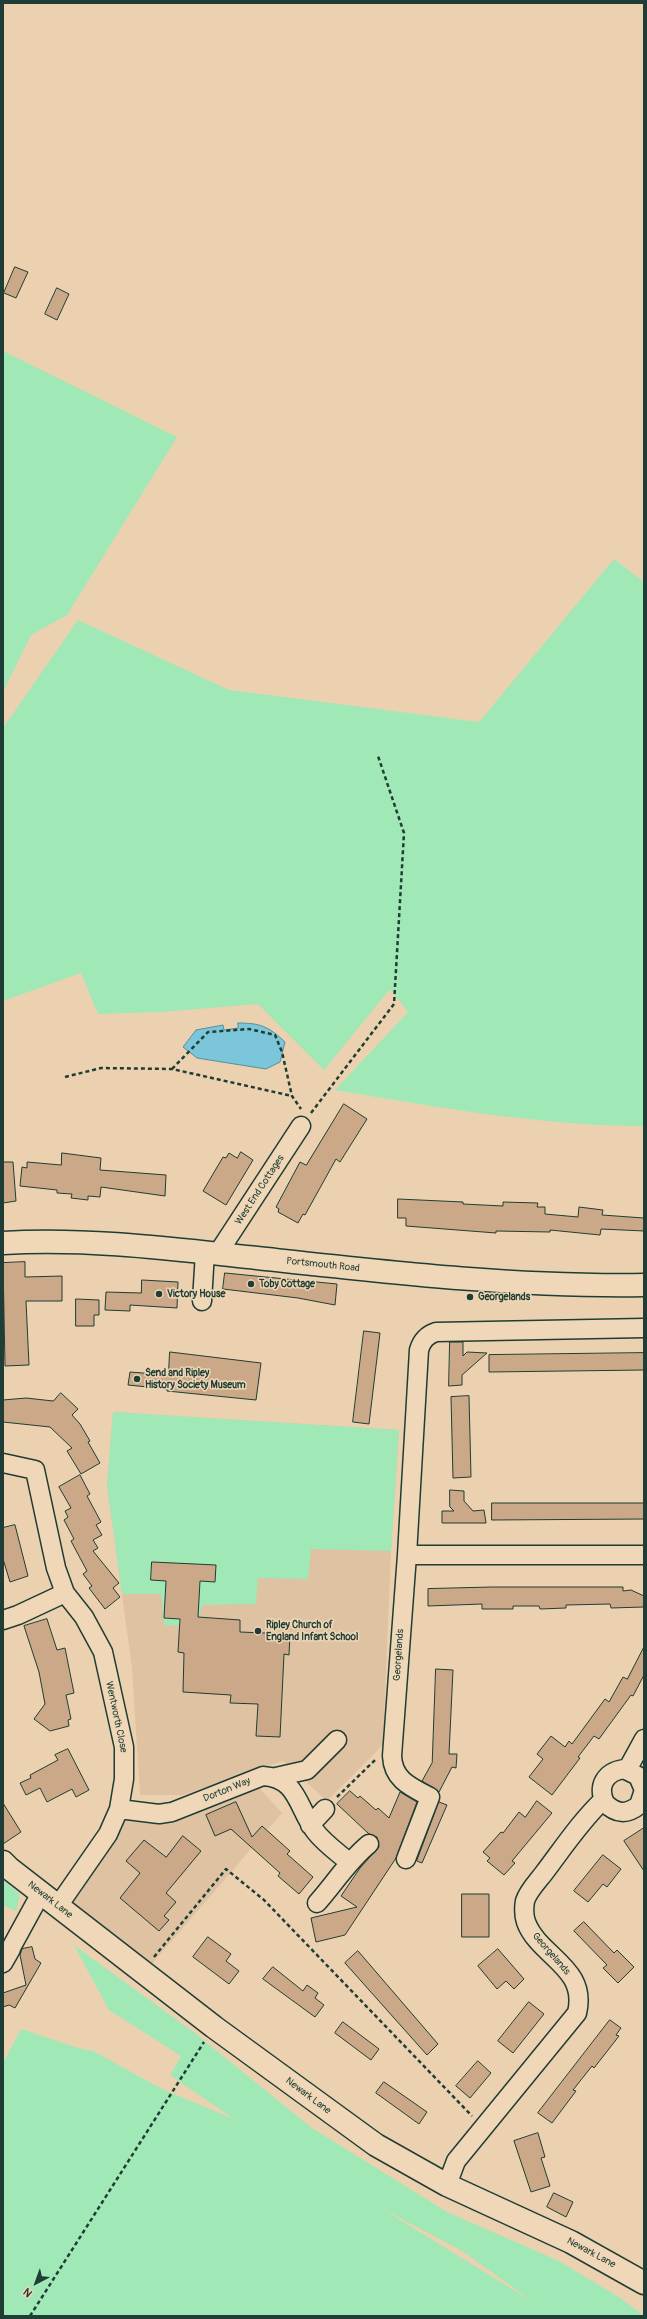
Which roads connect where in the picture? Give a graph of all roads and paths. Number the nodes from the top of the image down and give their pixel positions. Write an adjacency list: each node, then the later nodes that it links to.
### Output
1 (378, 756): 5 (path)
2 (172, 1069): 3 (path); 4 (path); 4 (path)
3 (65, 1077)
4 (292, 1096): 5 (path)
5 (302, 1124): 7 (street, West End Cottages)
6 (3, 1243): 7 (main road, Portsmouth Road)
7 (212, 1253): 8 (main road, Portsmouth Road); 9 (street)
8 (644, 1285)
9 (202, 1301)
10 (644, 1328): 12 (street, Georgelands)
11 (3, 1463): 14 (street, Wentworth Close)
12 (407, 1555): 13 (street); 18 (street, Georgelands)
13 (644, 1555)
14 (65, 1592): 15 (street); 23 (street, Wentworth Close)
15 (3, 1620)
16 (644, 1739): 19 (street)
17 (337, 1740): 20 (street, Dorton Way)
18 (392, 1749): 24 (path); 27 (street, Georgelands)
19 (627, 1770): 21 (street); 22 (street)
20 (276, 1777): 23 (street, Dorton Way); 25 (street)
21 (644, 1790): 22 (street)
22 (603, 1800): 35 (street, Georgelands)
23 (119, 1809): 30 (street, Wentworth Close)
24 (325, 1809): 25 (street)
25 (310, 1825): 29 (street)
26 (369, 1844): 29 (street)
27 (406, 1859)
28 (3, 1862): 30 (main road, Newark Lane)
29 (349, 1862): 31 (street)
30 (49, 1900): 32 (street, Wentworth Close); 33 (main road, Newark Lane)
31 (317, 1903)
32 (9, 1953)
33 (142, 1971): 34 (main road, Newark Lane); 35 (path)
34 (214, 2026): 36 (main road, Newark Lane); 38 (path)
35 (484, 2127): 36 (street, Georgelands)
36 (447, 2185): 37 (main road, Newark Lane)
37 (644, 2283)
38 (30, 2316)

